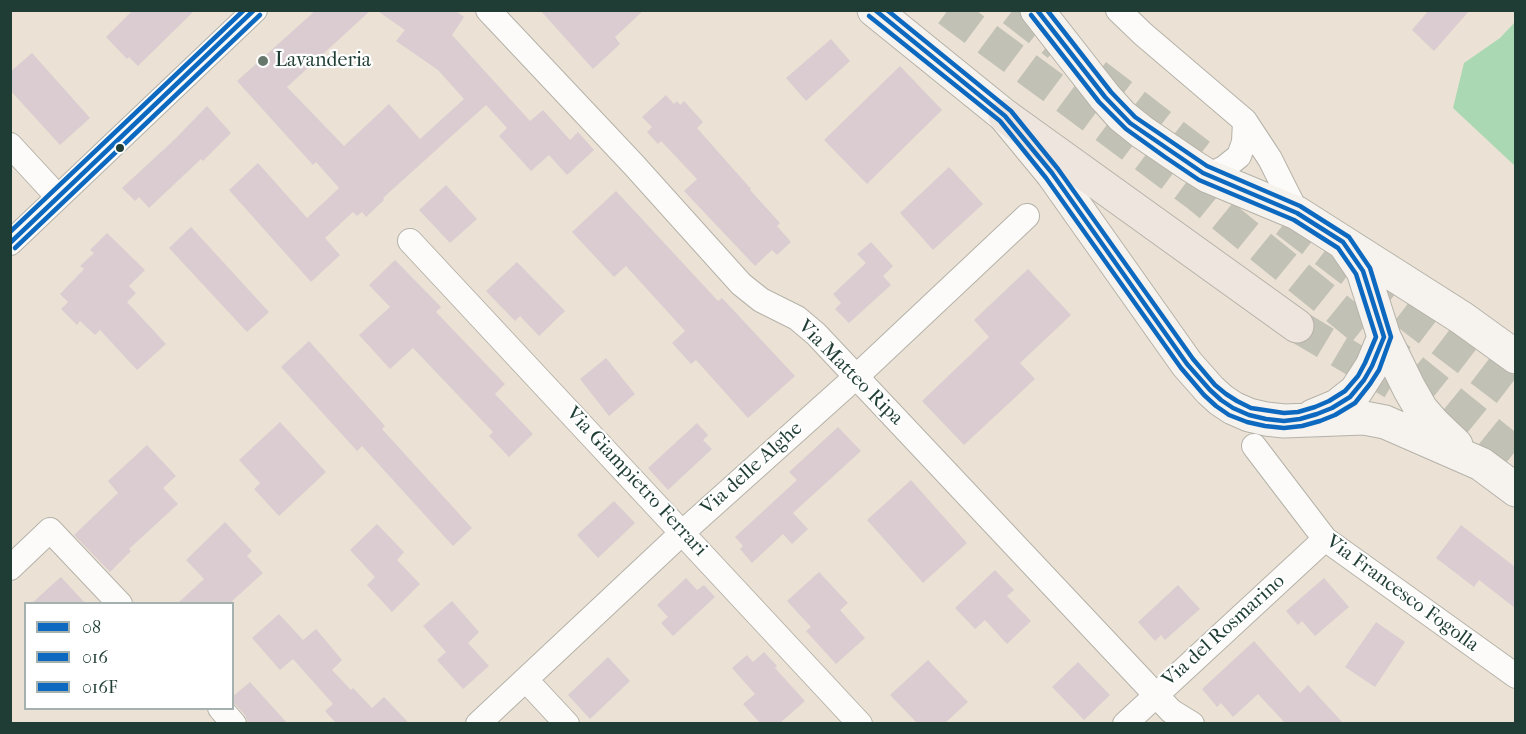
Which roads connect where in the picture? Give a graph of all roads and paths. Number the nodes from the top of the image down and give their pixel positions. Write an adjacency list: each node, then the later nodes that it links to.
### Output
1 (255, 10): 10 (street)
2 (488, 10): 19 (street, Via Matteo Ripa)
3 (874, 10): 6 (main road)
4 (1037, 10): 9 (main road)
5 (1118, 10): 7 (street)
6 (1005, 116): 16 (main road); 20 (main road)
7 (1245, 121): 9 (street); 11 (street)
8 (10, 145): 10 (street)
9 (1209, 176): 11 (main road)
10 (58, 197): 15 (street)
11 (1297, 213): 14 (main road)
12 (1027, 216): 19 (street, Via delle Alghe)
13 (410, 241): 24 (street, Via Giampietro Ferrari)
14 (1342, 242): 17 (main road); 18 (main road)
15 (10, 243)
16 (1297, 326)
17 (1384, 337): 20 (main road); 22 (main road)
18 (1515, 357)
19 (856, 376): 24 (street, Via delle Alghe); 30 (street, Via Matteo Ripa)
20 (1300, 419): 22 (main road)
21 (1254, 446): 25 (street, Via Francesco Fogolla)
22 (1481, 464): 23 (main road)
23 (1515, 490)
24 (683, 532): 29 (street, Via delle Alghe); 35 (street, Via Giampietro Ferrari)
25 (1325, 539): 28 (street, Via Francesco Fogolla); 30 (street, Via del Rosmarino)
26 (10, 568): 27 (street)
27 (119, 602)
28 (1515, 676)
29 (526, 680): 33 (street, Via delle Alghe); 34 (street)
30 (1155, 694): 36 (street, Via del Rosmarino); 37 (street, Via Matteo Ripa)
31 (222, 710): 32 (street)
32 (234, 723)
33 (478, 723)
34 (567, 723)
35 (860, 723)
36 (1125, 723)
37 (1192, 723)

